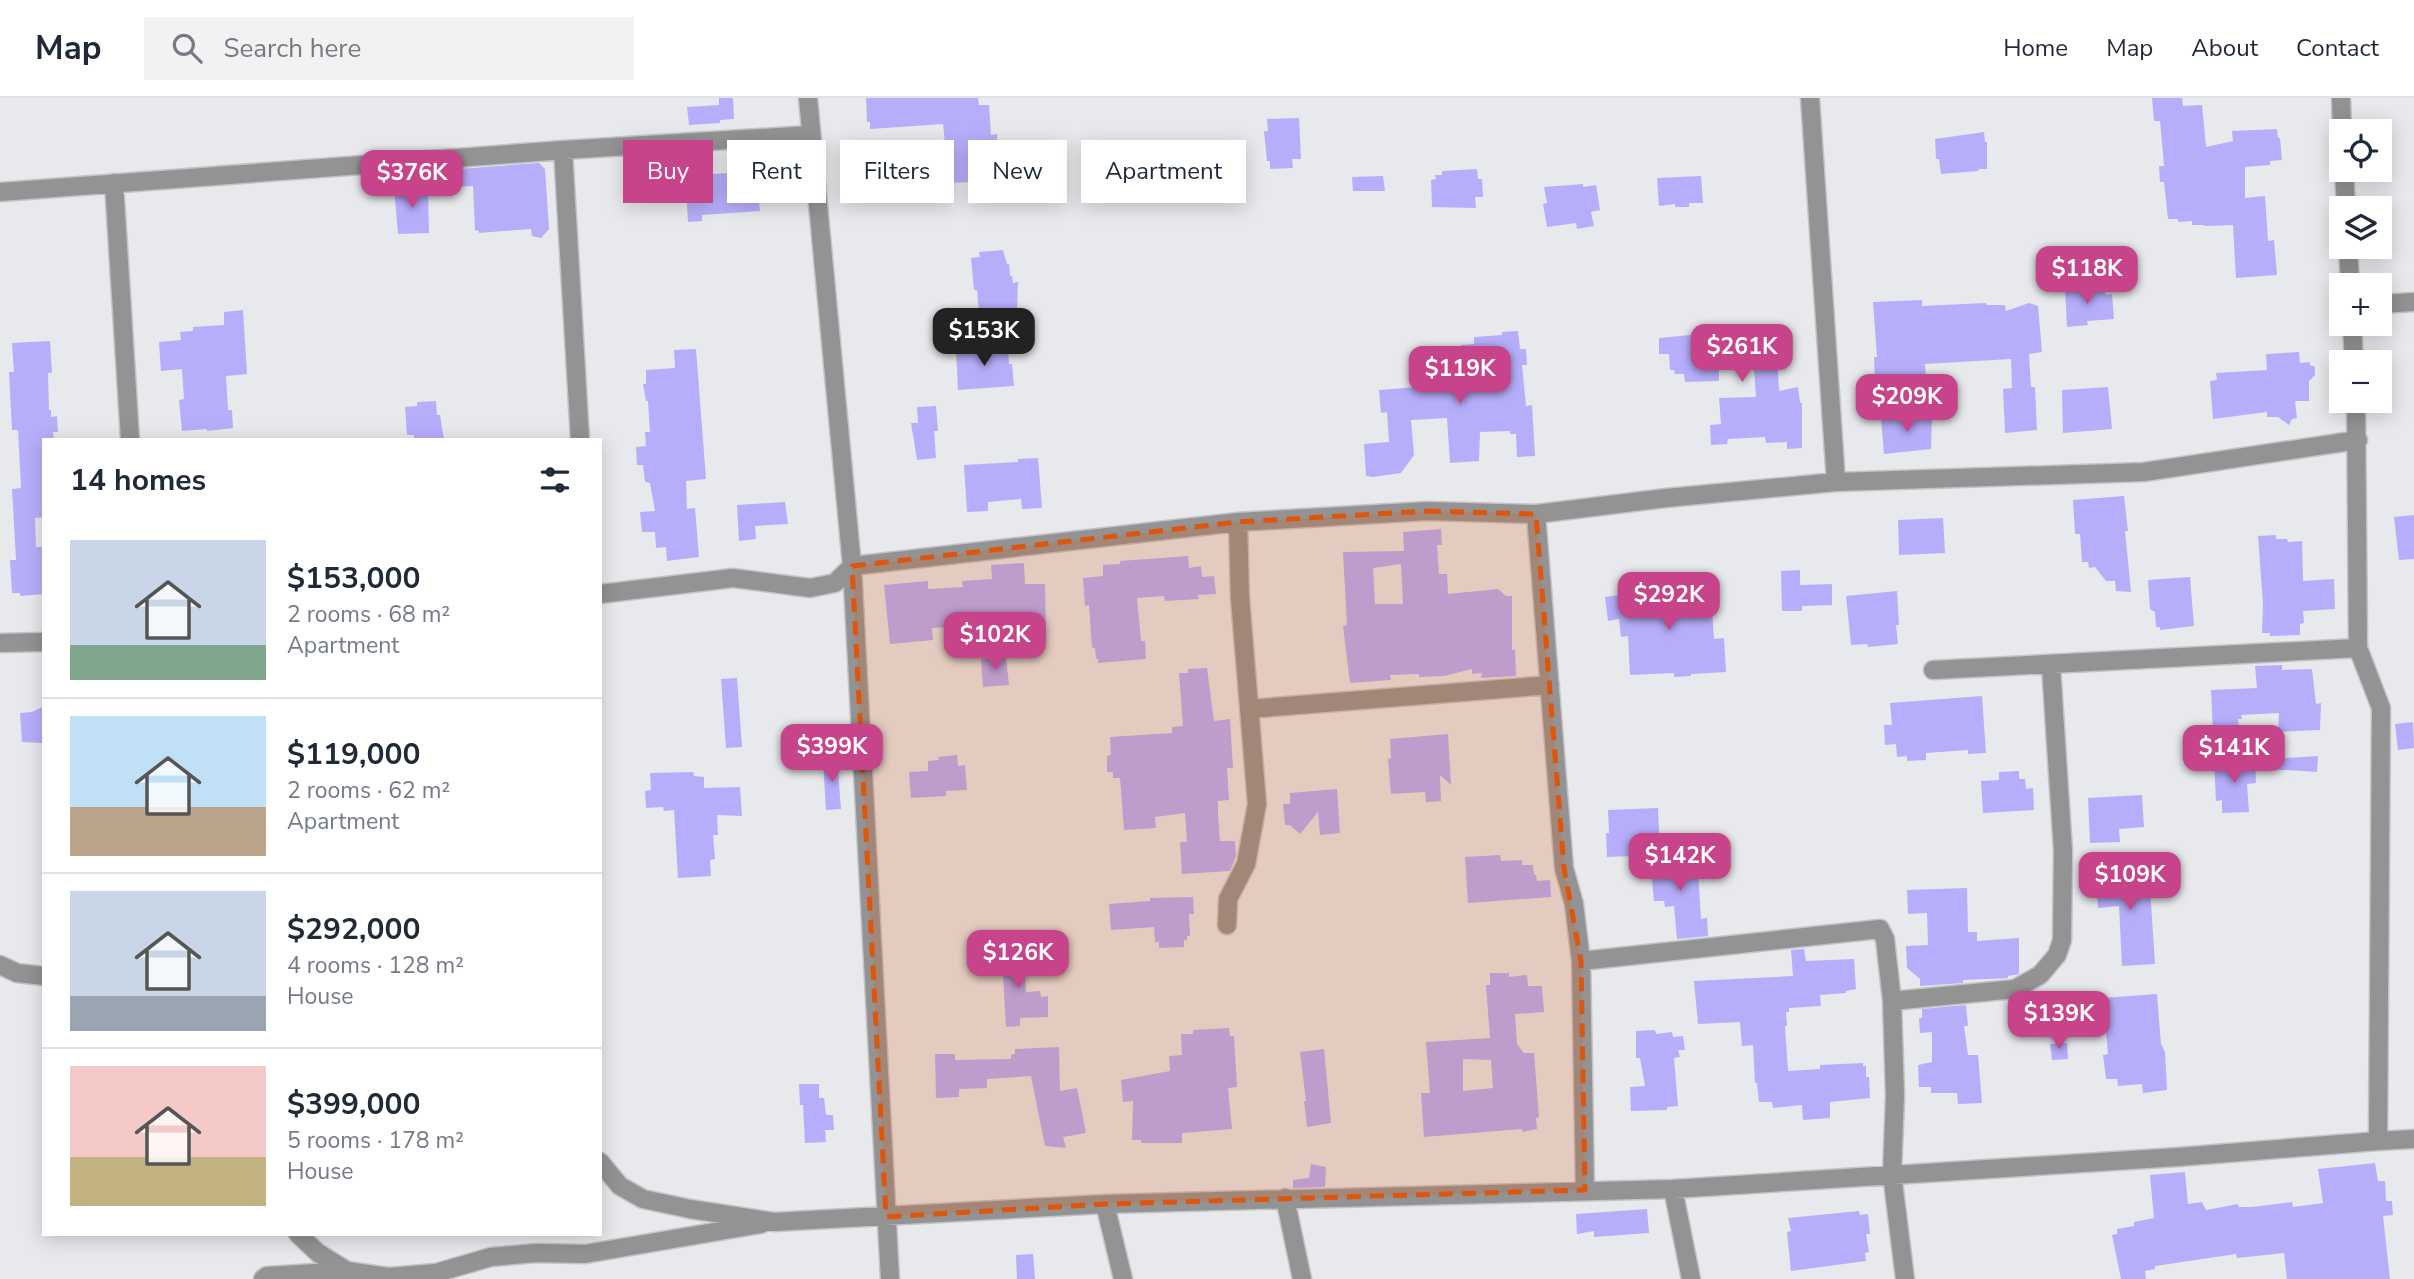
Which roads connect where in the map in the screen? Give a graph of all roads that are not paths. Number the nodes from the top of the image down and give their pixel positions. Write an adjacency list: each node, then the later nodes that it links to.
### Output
1 (808, 98): 5 (street)
2 (1810, 98): 15 (street)
3 (2341, 98): 4 (street)
4 (2342, 119)
5 (810, 135): 6 (street); 18 (street)
6 (563, 150): 7 (street); 13 (street)
7 (114, 183): 8 (street); 12 (street)
8 (0, 192)
9 (2414, 302): 10 (street)
10 (2392, 303)
11 (2357, 413): 14 (street)
12 (130, 438)
13 (580, 438)
14 (2358, 440): 15 (street); 22 (street)
15 (1836, 482): 16 (street)
16 (1536, 514): 17 (street); 25 (street)
17 (1238, 522): 18 (street); 26 (street)
18 (852, 566): 19 (street); 40 (street)
19 (602, 594)
20 (42, 642): 21 (street)
21 (0, 643)
22 (2358, 648): 23 (street); 33 (street)
23 (2051, 666): 24 (street); 31 (street)
24 (1933, 670)
25 (1550, 685): 26 (street); 28 (street)
26 (1249, 709): 27 (street)
27 (1227, 925)
28 (1581, 961): 31 (street); 37 (street)
29 (0, 965): 30 (street)
30 (42, 976)
31 (1892, 1001): 35 (street)
32 (2414, 1139): 33 (street)
33 (2378, 1141): 35 (street)
34 (602, 1164): 41 (street)
35 (1892, 1174): 36 (street); 49 (street)
36 (1673, 1189): 37 (street); 48 (street)
37 (1585, 1190): 38 (street)
38 (1285, 1198): 39 (street); 47 (street)
39 (1105, 1203): 40 (street); 46 (street)
40 (886, 1217): 41 (street); 45 (street)
41 (774, 1222): 43 (street)
42 (300, 1236): 43 (street)
43 (347, 1271): 44 (street)
44 (261, 1278)
45 (890, 1279)
46 (1123, 1279)
47 (1302, 1279)
48 (1690, 1279)
49 (1905, 1279)

